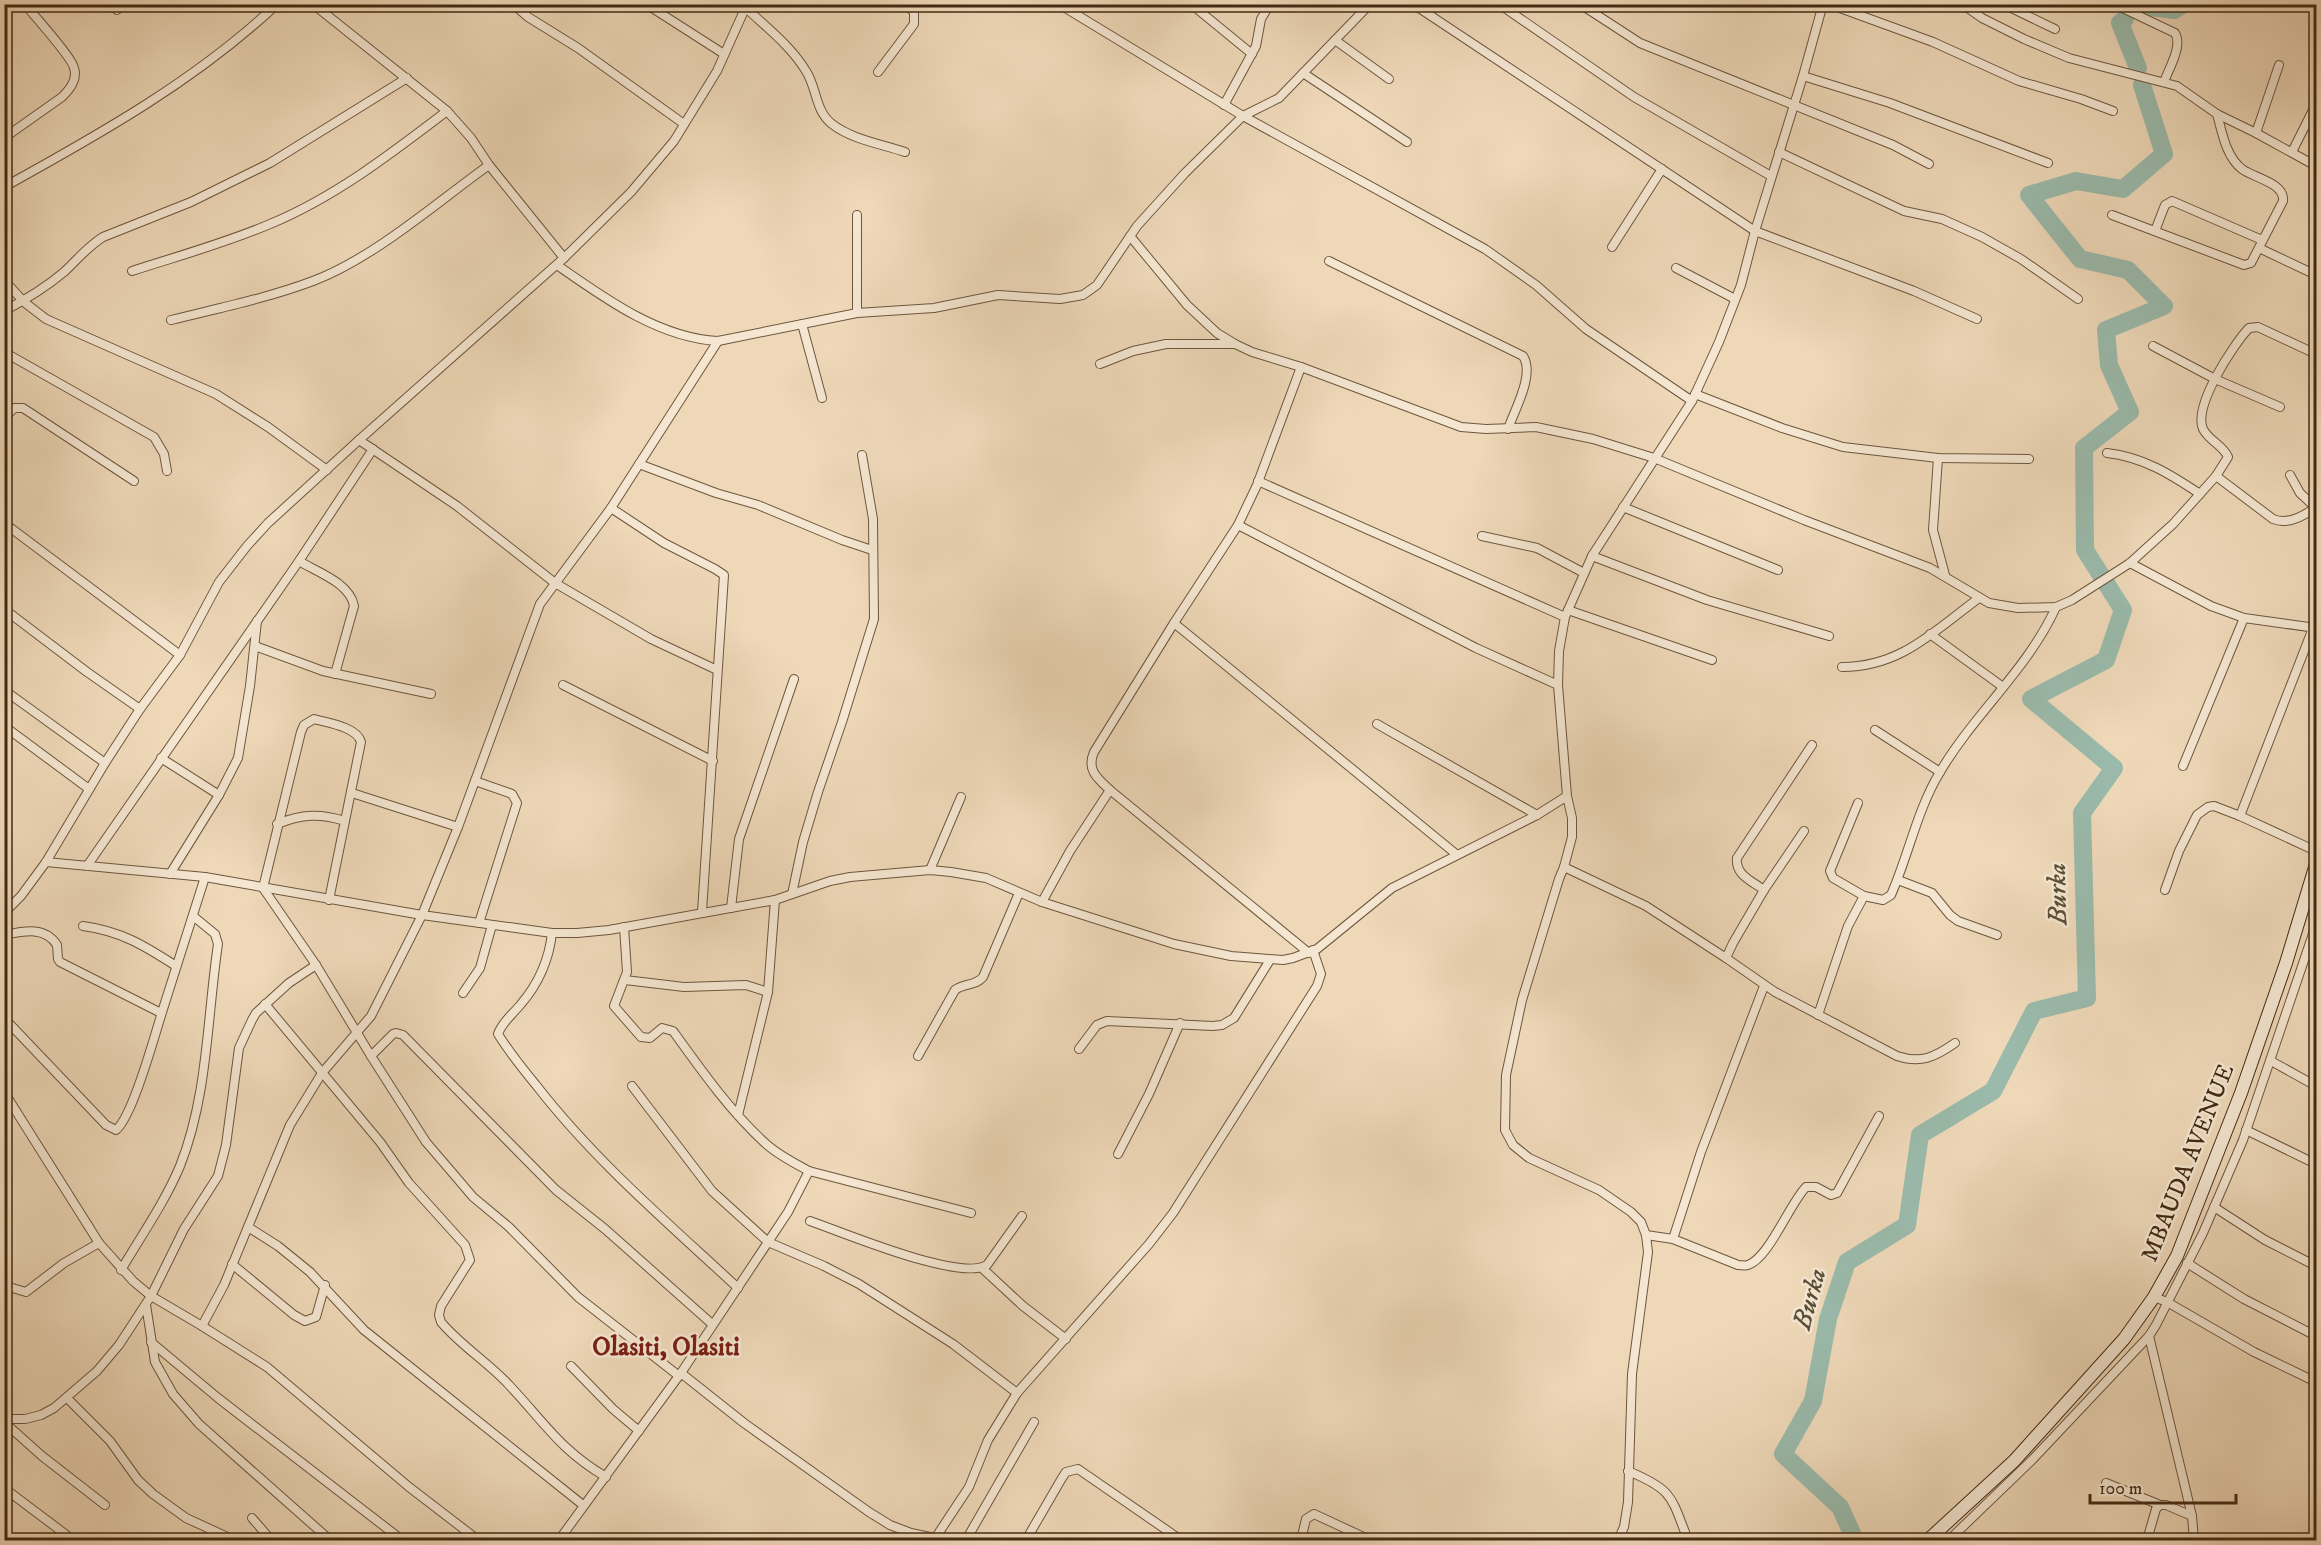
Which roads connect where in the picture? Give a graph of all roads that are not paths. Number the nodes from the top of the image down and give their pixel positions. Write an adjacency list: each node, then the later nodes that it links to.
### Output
1 (25, 4): 40 (street)
2 (277, 4): 51 (street)
3 (313, 4): 28 (street)
4 (513, 4): 38 (street)
5 (646, 4): 22 (street)
6 (905, 4): 25 (street)
7 (1059, 4): 32 (street)
8 (1191, 4): 23 (street)
9 (1270, 4): 23 (street)
10 (1370, 4): 21 (street)
11 (1413, 4): 49 (street)
12 (1499, 4): 50 (street)
13 (1580, 4): 33 (street)
14 (1822, 4): 27 (street)
15 (1829, 4): 35 (street)
16 (1962, 4): 30 (street)
17 (2003, 4): 20 (street)
18 (2114, 4): 30 (street)
19 (746, 6): 22 (street); 42 (street)
20 (2055, 29)
21 (1335, 40): 26 (street); 29 (street)
22 (724, 54): 38 (street)
23 (1252, 54): 32 (street)
24 (2279, 65): 39 (street)
25 (878, 72)
26 (1303, 73): 37 (street); 41 (street)
27 (1803, 76): 33 (street); 45 (street)
28 (407, 78): 34 (street); 67 (street)
29 (1389, 80)
30 (2164, 82): 36 (street)
31 (2316, 104): 44 (street)
32 (1224, 105): 37 (street)
33 (1793, 107): 43 (street); 46 (street)
34 (447, 111): 47 (street); 62 (street)
35 (2113, 111)
36 (2217, 114): 39 (street); 57 (street)
37 (1243, 116): 56 (street); 81 (street)
38 (684, 124): 59 (street)
39 (2256, 134): 44 (street)
40 (4, 138)
41 (1407, 142)
42 (904, 152)
43 (1779, 152): 50 (street); 66 (street)
44 (2292, 152): 48 (street)
45 (2048, 163)
46 (1929, 164)
47 (489, 165): 59 (street); 71 (street)
48 (2316, 166)
49 (1662, 169): 54 (street); 58 (street)
50 (1771, 176): 54 (street)
51 (4, 187)
52 (2112, 214): 55 (street)
53 (857, 215): 69 (street)
54 (1755, 231): 65 (street); 70 (street)
55 (2155, 231): 57 (street); 57 (street)
56 (1130, 236): 69 (street); 74 (street)
57 (2261, 244): 63 (street)
58 (1611, 247)
59 (561, 261): 73 (street); 86 (street)
60 (1329, 261): 85 (street)
61 (1676, 268): 65 (street)
62 (132, 271)
63 (2316, 275)
64 (4, 280): 67 (street)
65 (1735, 299): 81 (street)
66 (2078, 299)
67 (24, 302): 68 (street); 94 (street)
68 (4, 311)
69 (856, 313): 72 (street)
70 (1977, 319)
71 (171, 320)
72 (802, 324): 73 (street); 82 (street)
73 (718, 341): 93 (street)
74 (1235, 344): 78 (street); 79 (street)
75 (2153, 346): 80 (street)
76 (4, 352): 95 (street)
77 (2316, 354): 80 (street)
78 (1100, 364)
79 (1301, 367): 85 (street); 99 (street)
80 (2215, 379): 83 (street); 97 (street)
81 (1693, 397): 90 (street); 91 (street)
82 (822, 398)
83 (2280, 407)
84 (4, 419): 98 (street)
85 (1508, 429): 90 (street)
86 (359, 440): 87 (street); 94 (street)
87 (373, 449): 109 (street); 114 (street)
88 (2107, 453): 100 (street)
89 (862, 455): 107 (street)
90 (1654, 458): 101 (street); 113 (street)
91 (1938, 459): 92 (street); 113 (street)
92 (2029, 459)
93 (639, 464): 102 (street); 107 (street)
94 (327, 470): 126 (street)
95 (166, 471)
96 (2290, 475): 103 (street)
97 (2216, 476): 100 (street); 103 (street)
98 (134, 481)
99 (1258, 481): 105 (street); 118 (street)
100 (2200, 494): 110 (street)
101 (1623, 507): 108 (street); 111 (street)
102 (611, 508): 114 (street); 129 (street)
103 (2315, 510)
104 (4, 523): 126 (street)
105 (1238, 525): 121 (street); 133 (street)
106 (1482, 536): 112 (street)
107 (872, 549): 176 (street)
108 (1592, 556): 112 (street); 124 (street)
109 (299, 561): 120 (street); 130 (street)
110 (2130, 563): 116 (street); 119 (street)
111 (1778, 570)
112 (1584, 573): 118 (street)
113 (1945, 575): 115 (street)
114 (555, 583): 129 (street); 147 (street)
115 (1979, 598): 116 (street); 123 (street)
116 (2056, 607): 134 (street)
117 (4, 609): 137 (street)
118 (1566, 613): 127 (street); 133 (street)
119 (2244, 618): 122 (street); 145 (street)
120 (257, 621): 125 (street); 142 (street)
121 (1174, 623): 149 (street); 162 (street)
122 (2315, 628): 156 (street)
123 (1930, 634): 128 (street); 134 (street)
124 (1829, 636)
125 (255, 646): 130 (street); 151 (street)
126 (180, 655): 137 (street)
127 (1712, 660)
128 (1842, 667)
129 (717, 669): 143 (street)
130 (335, 674): 136 (street)
131 (794, 679): 181 (street)
132 (563, 685): 143 (street)
133 (1558, 685): 152 (street)
134 (2003, 687): 146 (street)
135 (4, 690): 144 (street)
136 (431, 694)
137 (140, 709): 144 (street)
138 (1377, 724): 155 (street)
139 (4, 726): 148 (street)
140 (1875, 730): 146 (street)
141 (1812, 745): 173 (street)
142 (161, 758): 151 (street); 165 (street)
143 (713, 761): 182 (street)
144 (105, 763): 148 (street)
145 (2183, 766)
146 (1940, 772): 170 (street)
147 (475, 781): 159 (street); 186 (street)
148 (89, 789): 163 (street)
149 (1110, 790): 180 (street); 194 (street)
150 (352, 793): 157 (street); 158 (street); 159 (street)
151 (219, 795): 168 (street)
152 (1567, 796): 155 (street); 166 (street)
153 (961, 797): 167 (street)
154 (1858, 802): 177 (street)
155 (1537, 815): 162 (street)
156 (2240, 816): 161 (street); 174 (street)
157 (345, 821): 158 (street); 178 (street)
158 (278, 824): 172 (street)
159 (458, 828): 184 (street)
160 (1804, 831): 173 (street)
161 (2316, 851)
162 (1456, 854): 194 (street)
163 (46, 862): 165 (street); 183 (street)
164 (2316, 864): 171 (street, MBAUDA AVENUE)
165 (87, 866): 168 (street)
166 (1564, 867): 195 (street); 229 (street)
167 (930, 870): 175 (street); 176 (street)
168 (170, 874): 169 (street)
169 (205, 877): 172 (street); 185 (street)
170 (1898, 880): 177 (street); 193 (street)
171 (2313, 884): 242 (street, MBAUDA AVENUE)
172 (263, 888): 178 (street); 197 (street)
173 (1764, 890): 195 (street)
174 (2165, 890)
175 (1019, 893): 180 (street); 212 (street)
176 (792, 894): 179 (street)
177 (1863, 896): 205 (street)
178 (329, 900): 184 (street)
179 (775, 900): 181 (street); 201 (street)
180 (1042, 902): 196 (street)
181 (730, 908): 182 (street)
182 (702, 912): 190 (street)
183 (4, 914)
184 (422, 915): 186 (street); 208 (street)
185 (193, 916): 198 (street); 237 (street)
186 (479, 923): 187 (street)
187 (492, 925): 191 (street); 202 (street)
188 (2316, 925): 213 (street)
189 (83, 926): 198 (street)
190 (624, 927): 191 (street); 199 (street)
191 (552, 933): 240 (street)
192 (4, 935): 204 (street)
193 (1997, 935)
194 (1311, 952): 196 (street); 249 (street)
195 (1726, 958): 200 (street)
196 (1270, 960): 207 (street)
197 (316, 965): 203 (street); 208 (street)
198 (176, 966): 204 (street)
199 (625, 980): 201 (street); 218 (street)
200 (1764, 986): 205 (street); 230 (street)
201 (768, 992): 218 (street)
202 (463, 993)
203 (265, 1004): 214 (street); 241 (street)
204 (161, 1013): 206 (street)
205 (1818, 1015): 209 (street)
206 (4, 1018)
207 (1180, 1023): 210 (street); 221 (street)
208 (357, 1033): 211 (street); 214 (street)
209 (1955, 1043)
210 (1079, 1049)
211 (370, 1056): 245 (street); 252 (street)
212 (918, 1056)
213 (2271, 1061): 216 (street); 220 (street)
214 (322, 1073): 228 (street); 260 (street)
215 (633, 1086): 231 (street)
216 (2316, 1086)
217 (4, 1092): 232 (street)
218 (738, 1115): 223 (street)
219 (1879, 1116): 230 (street)
220 (2246, 1130): 222 (street); 224 (street)
221 (1118, 1154)
222 (2316, 1164)
223 (809, 1171): 225 (street); 231 (street)
224 (2214, 1207): 233 (street); 235 (street)
225 (971, 1213)
226 (1022, 1216): 236 (street)
227 (810, 1221): 236 (street)
228 (248, 1227): 234 (street); 238 (street)
229 (1646, 1234): 230 (street); 259 (street)
230 (1672, 1239)
231 (768, 1242): 240 (street); 254 (street)
232 (99, 1243): 237 (street); 239 (street)
233 (2187, 1263): 243 (street); 248 (street)
234 (232, 1264): 238 (street); 246 (street)
235 (2316, 1266)
236 (982, 1268): 249 (street)
237 (121, 1270): 241 (street)
238 (325, 1285): 264 (street)
239 (4, 1288)
240 (738, 1288): 245 (street)
241 (151, 1296): 244 (street); 246 (street)
242 (2154, 1297): 243 (street); 283 (street, MBAUDA AVENUE)
243 (2167, 1302): 247 (street); 253 (street)
244 (146, 1305): 250 (street); 255 (street)
245 (712, 1324): 252 (street)
246 (202, 1326): 274 (street)
247 (2149, 1336): 266 (street); 284 (street)
248 (2316, 1336)
249 (1066, 1339): 254 (street)
250 (151, 1342): 272 (street); 273 (street)
251 (571, 1366): 258 (street)
252 (680, 1375): 258 (street); 268 (street)
253 (2316, 1382)
254 (1017, 1393): 268 (street)
255 (67, 1398): 256 (street); 270 (street)
256 (4, 1421): 263 (street)
257 (1035, 1422): 276 (street)
258 (639, 1431): 260 (street)
259 (1628, 1471): 281 (street); 282 (street)
260 (606, 1477): 264 (street)
261 (2106, 1483): 265 (street)
262 (4, 1488): 269 (street)
263 (105, 1505)
264 (583, 1505): 275 (street)
265 (2160, 1505): 266 (street); 285 (street)
266 (2192, 1516): 286 (street)
267 (252, 1518): 271 (street)
268 (938, 1539)
269 (73, 1540)
270 (234, 1540)
271 (271, 1540)
272 (330, 1540)
273 (402, 1540)
274 (478, 1540)
275 (559, 1540)
276 (966, 1540)
277 (1026, 1540): 278 (street)
278 (1181, 1540)
279 (1301, 1540): 280 (street)
280 (1370, 1540)
281 (1618, 1540)
282 (1688, 1540)
283 (1928, 1540)
284 (1949, 1540)
285 (2147, 1540)
286 (2194, 1540)

